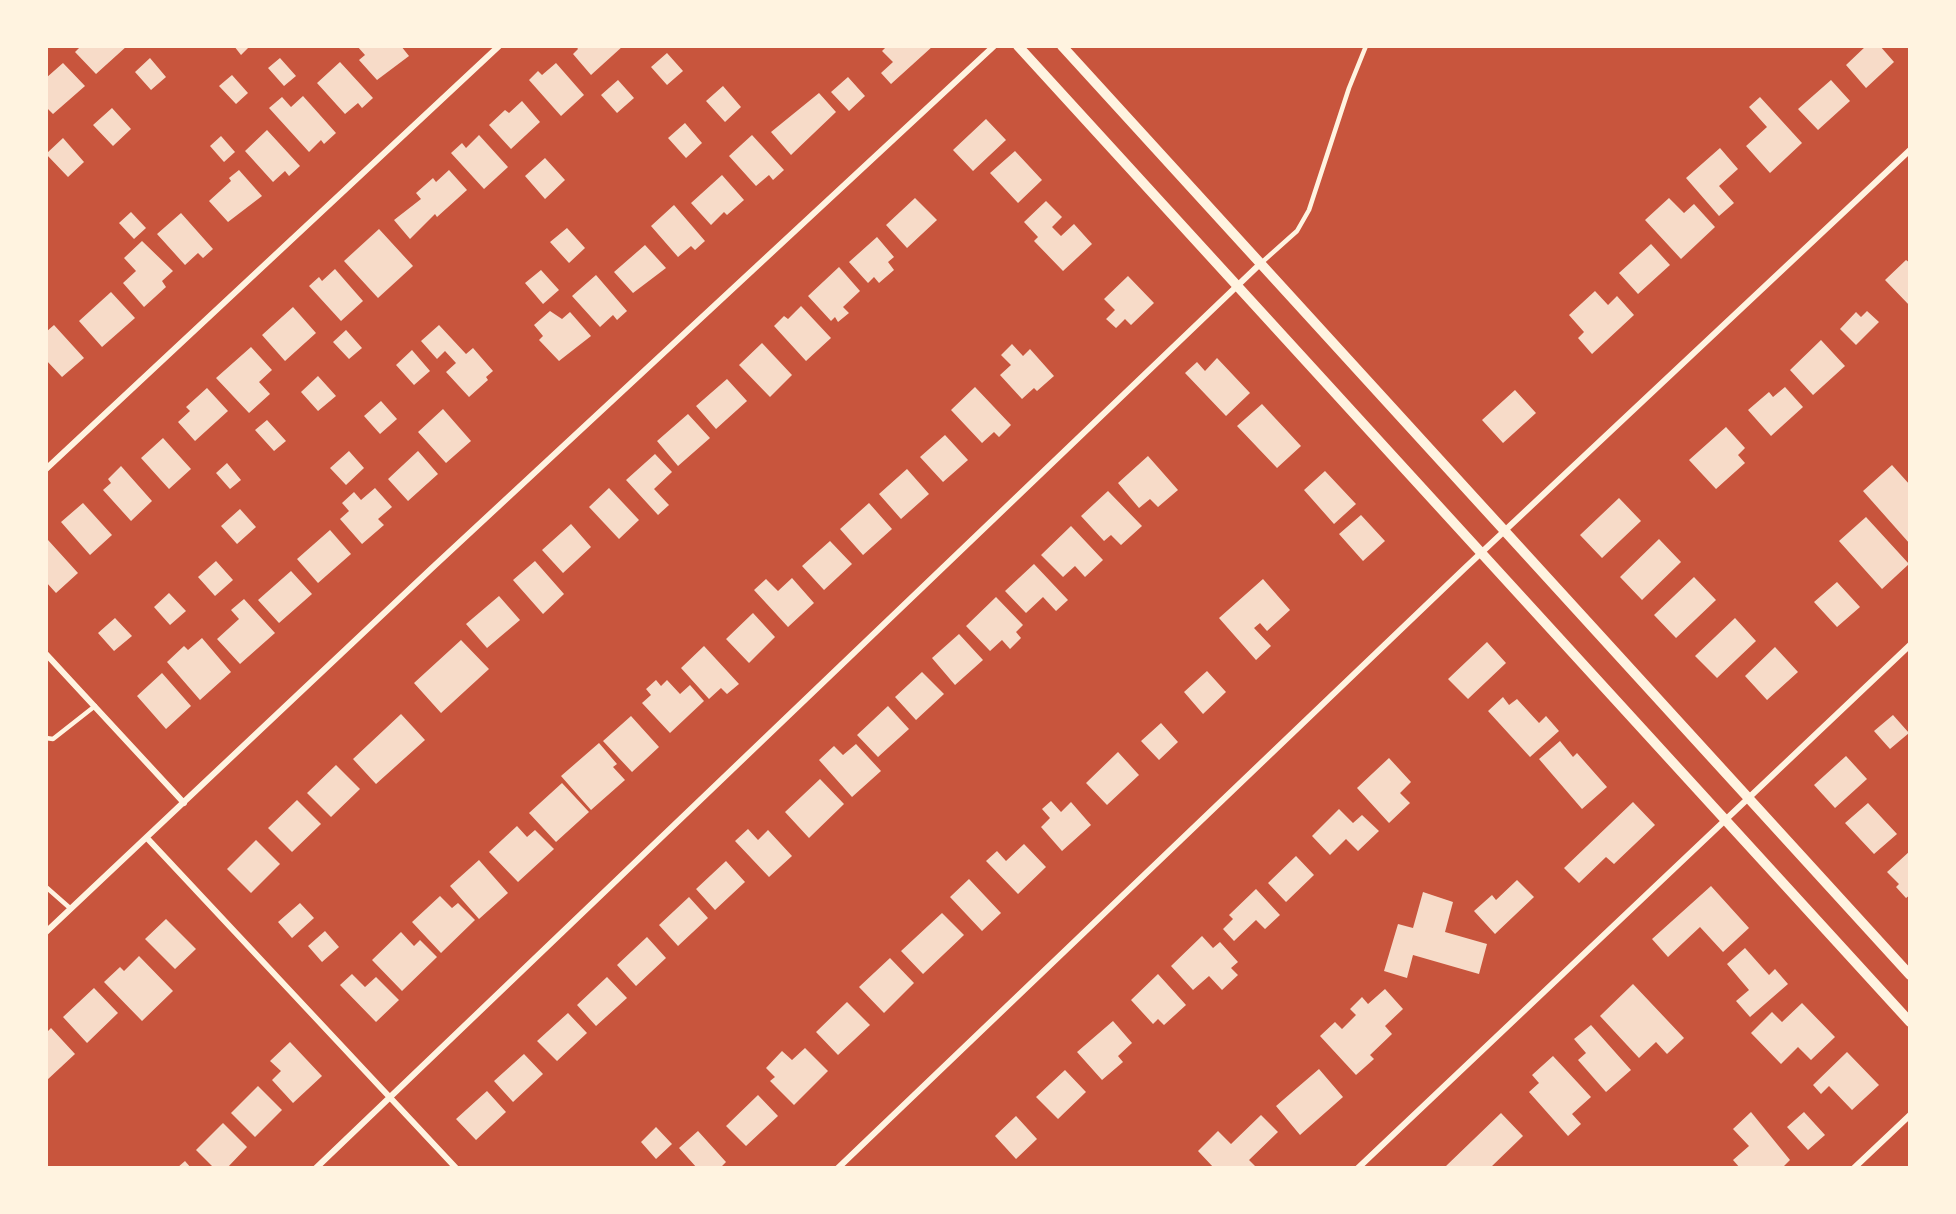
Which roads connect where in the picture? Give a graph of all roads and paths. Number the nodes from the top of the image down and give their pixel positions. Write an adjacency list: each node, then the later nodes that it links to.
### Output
1 (499, 46): 9 (street)
2 (994, 46): 17 (street)
3 (1018, 46): 8 (street)
4 (1062, 46): 7 (street)
5 (1366, 46): 7 (lane)
6 (1910, 150): 10 (street)
7 (1260, 264): 8 (street); 10 (street)
8 (1237, 287): 11 (street); 25 (street)
9 (46, 469)
10 (1504, 531): 11 (street); 16 (street)
11 (1481, 553): 18 (street); 29 (street)
12 (1910, 645): 16 (street)
13 (46, 654): 14 (street)
14 (95, 706): 15 (lane); 17 (street)
15 (46, 738)
16 (1747, 798): 18 (street); 23 (street)
17 (184, 803): 19 (street)
18 (1724, 820): 24 (street); 30 (street)
19 (147, 837): 21 (street); 25 (street)
20 (46, 887): 21 (lane)
21 (71, 909): 22 (street)
22 (46, 932)
23 (1910, 975)
24 (1910, 1022)
25 (391, 1098): 27 (street); 28 (street)
26 (1910, 1114): 31 (street)
27 (316, 1167)
28 (456, 1167)
29 (838, 1167)
30 (1358, 1167)
31 (1854, 1167)

